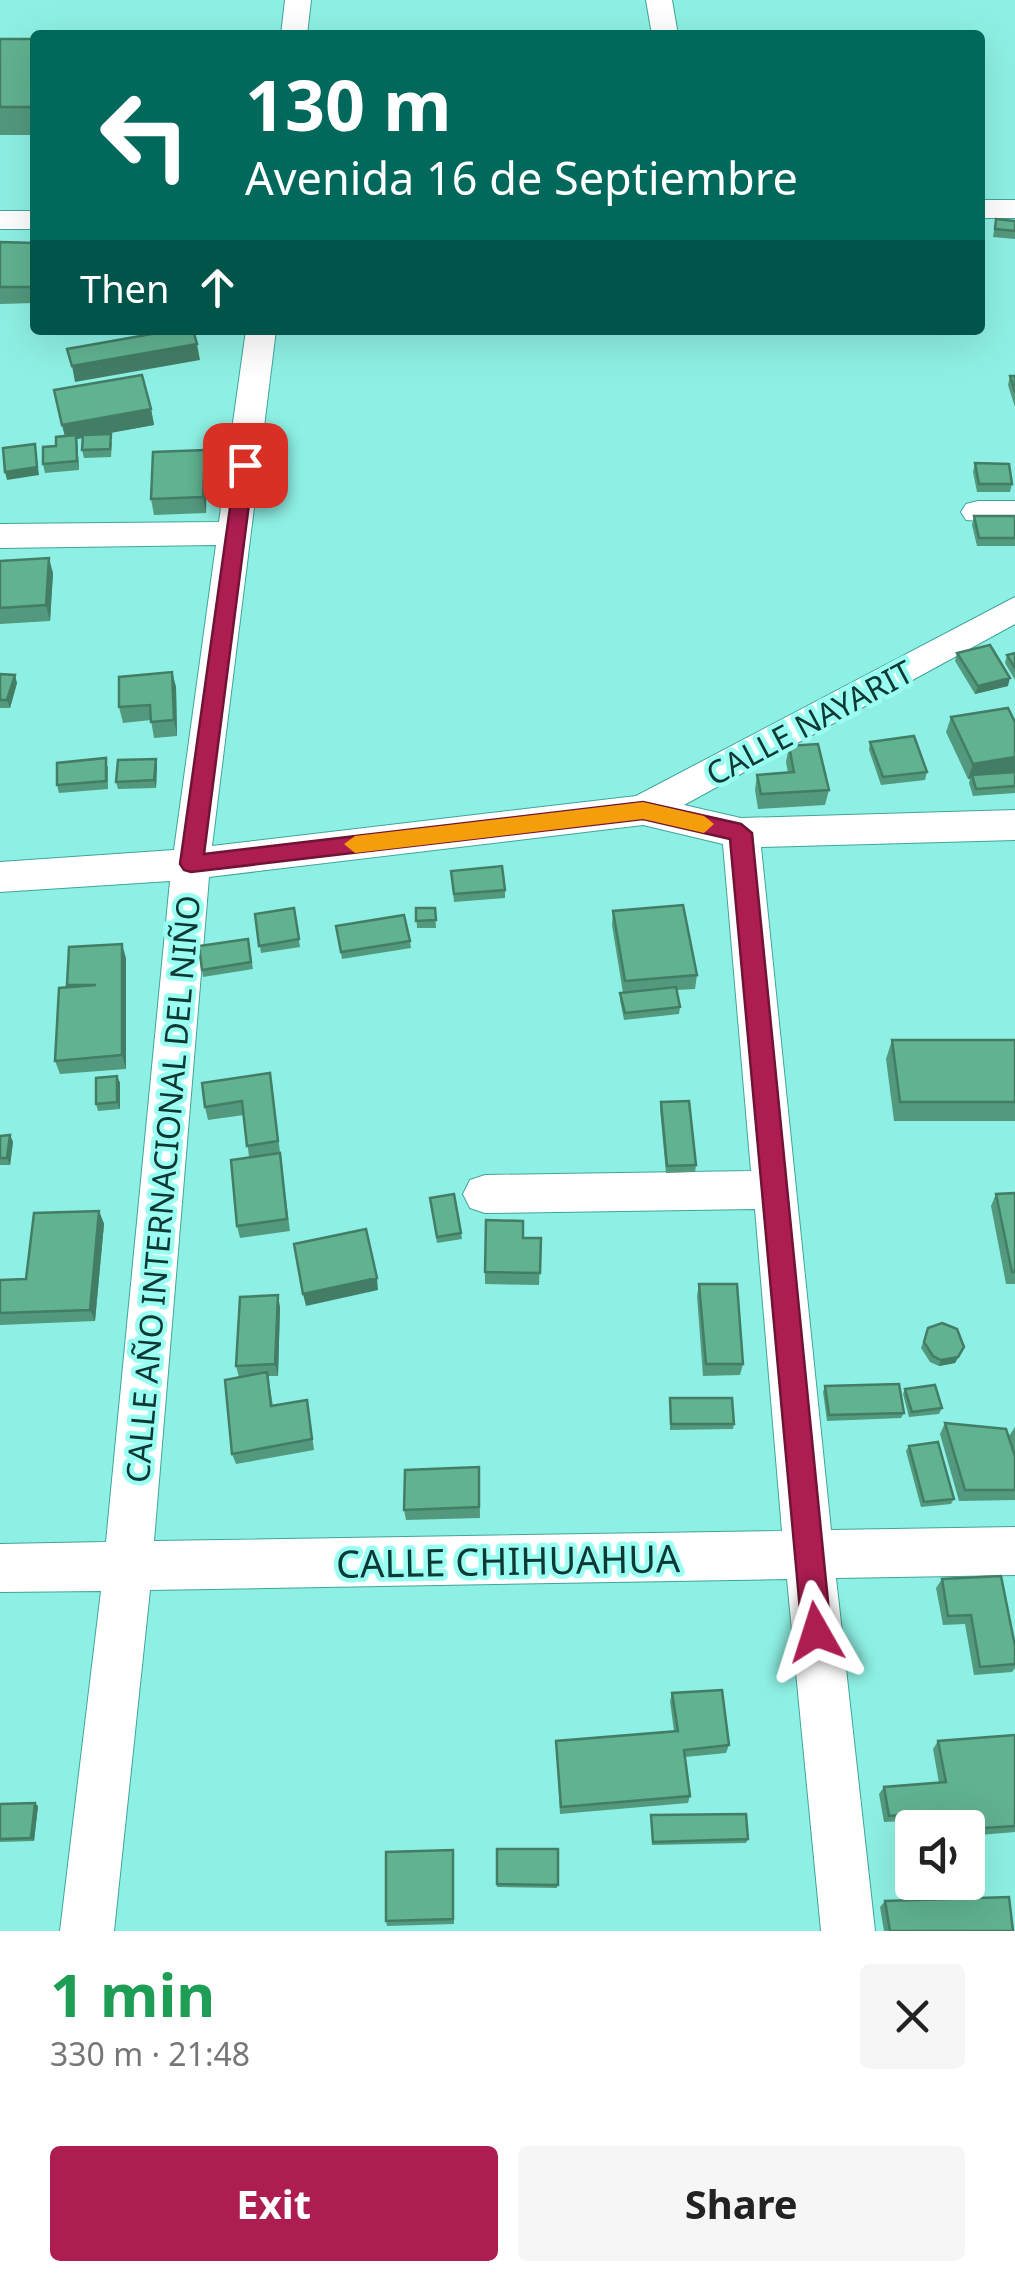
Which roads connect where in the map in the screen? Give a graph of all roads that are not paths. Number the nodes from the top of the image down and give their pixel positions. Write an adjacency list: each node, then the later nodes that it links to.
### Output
1 (298, 0): 3 (street)
2 (660, 0): 4 (street)
3 (295, 30)
4 (664, 30)
5 (985, 209): 6 (street)
6 (1015, 209)
7 (0, 220): 8 (street)
8 (30, 220)
9 (260, 335): 12 (street, CALLE AÑO INTERNACIONAL DEL NIÑO)
10 (978, 512): 11 (street)
11 (1015, 512)
12 (237, 533): 13 (street); 18 (street, CALLE AÑO INTERNACIONAL DEL NIÑO)
13 (0, 536)
14 (1015, 609): 15 (street, CALLE NAYARIT)
15 (643, 810): 17 (street, CALLE NAYARIT); 18 (street, CALLE NAYARIT)
16 (1015, 825): 17 (street, CALLE NAYARIT)
17 (741, 833): 20 (street)
18 (191, 864): 19 (street, CALLE NAYARIT); 24 (street, CALLE AÑO INTERNACIONAL DEL NIÑO)
19 (0, 876)
20 (776, 1190): 21 (street); 23 (street)
21 (484, 1194)
22 (1015, 1551): 23 (street, CALLE CHIHUAHUA)
23 (808, 1557): 24 (street, CALLE CHIHUAHUA); 27 (street)
24 (128, 1565): 25 (street, CALLE CHIHUAHUA); 26 (street, CALLE AÑO INTERNACIONAL DEL NIÑO)
25 (0, 1568)
26 (87, 1931)
27 (848, 1931)

